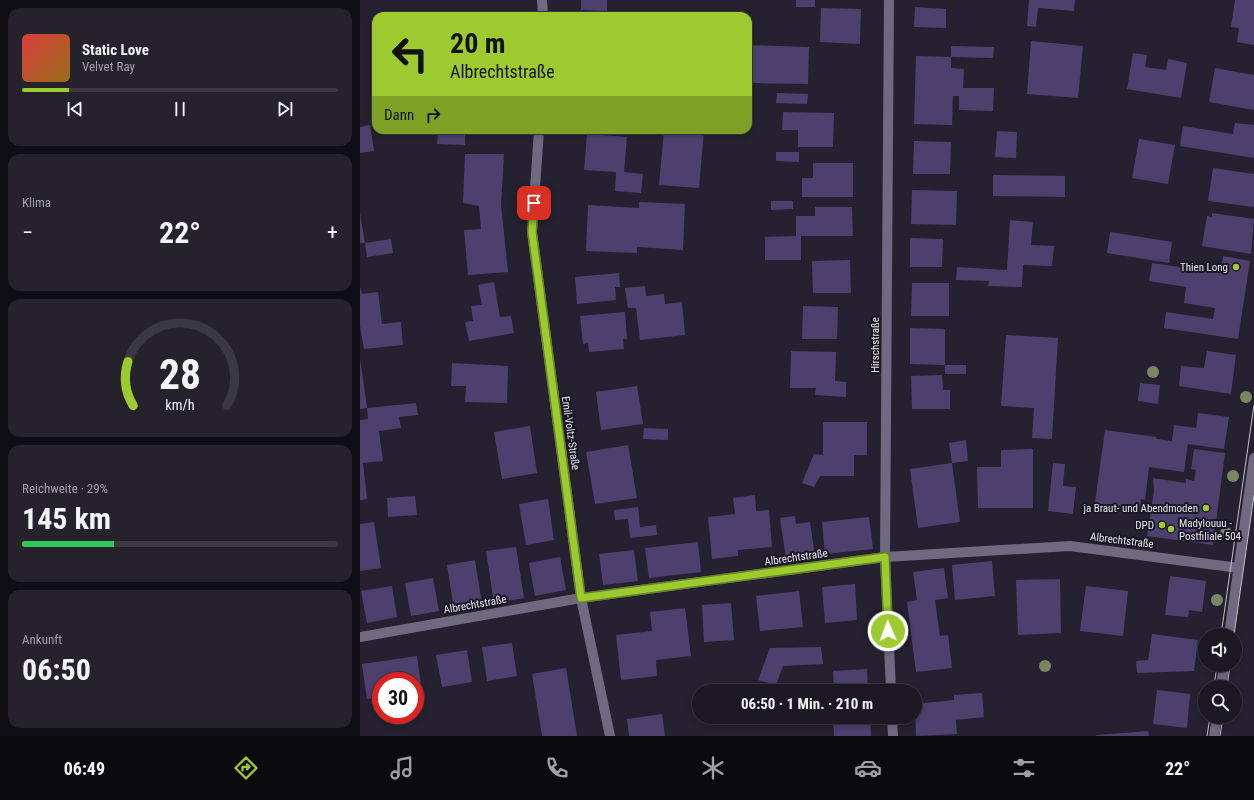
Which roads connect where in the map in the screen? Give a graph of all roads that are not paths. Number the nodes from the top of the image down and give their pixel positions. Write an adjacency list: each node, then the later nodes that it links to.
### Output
1 (542, 0): 3 (street)
2 (889, 0): 7 (street, Hirschstraße)
3 (543, 12)
4 (539, 134): 9 (street, Emil-Voltz-Straße)
5 (1254, 458): 6 (street)
6 (1249, 531): 8 (street)
7 (885, 557): 8 (street, Albrechtstraße); 9 (street, Albrechtstraße); 12 (street, Hirschstraße)
8 (1239, 568): 10 (street)
9 (581, 598): 11 (street, Albrechtstraße); 15 (street, Emil-Voltz-Straße)
10 (1230, 628)
11 (360, 636)
12 (891, 684)
13 (892, 724): 16 (street)
14 (1216, 724): 17 (street)
15 (610, 736)
16 (893, 736)
17 (1214, 736)

